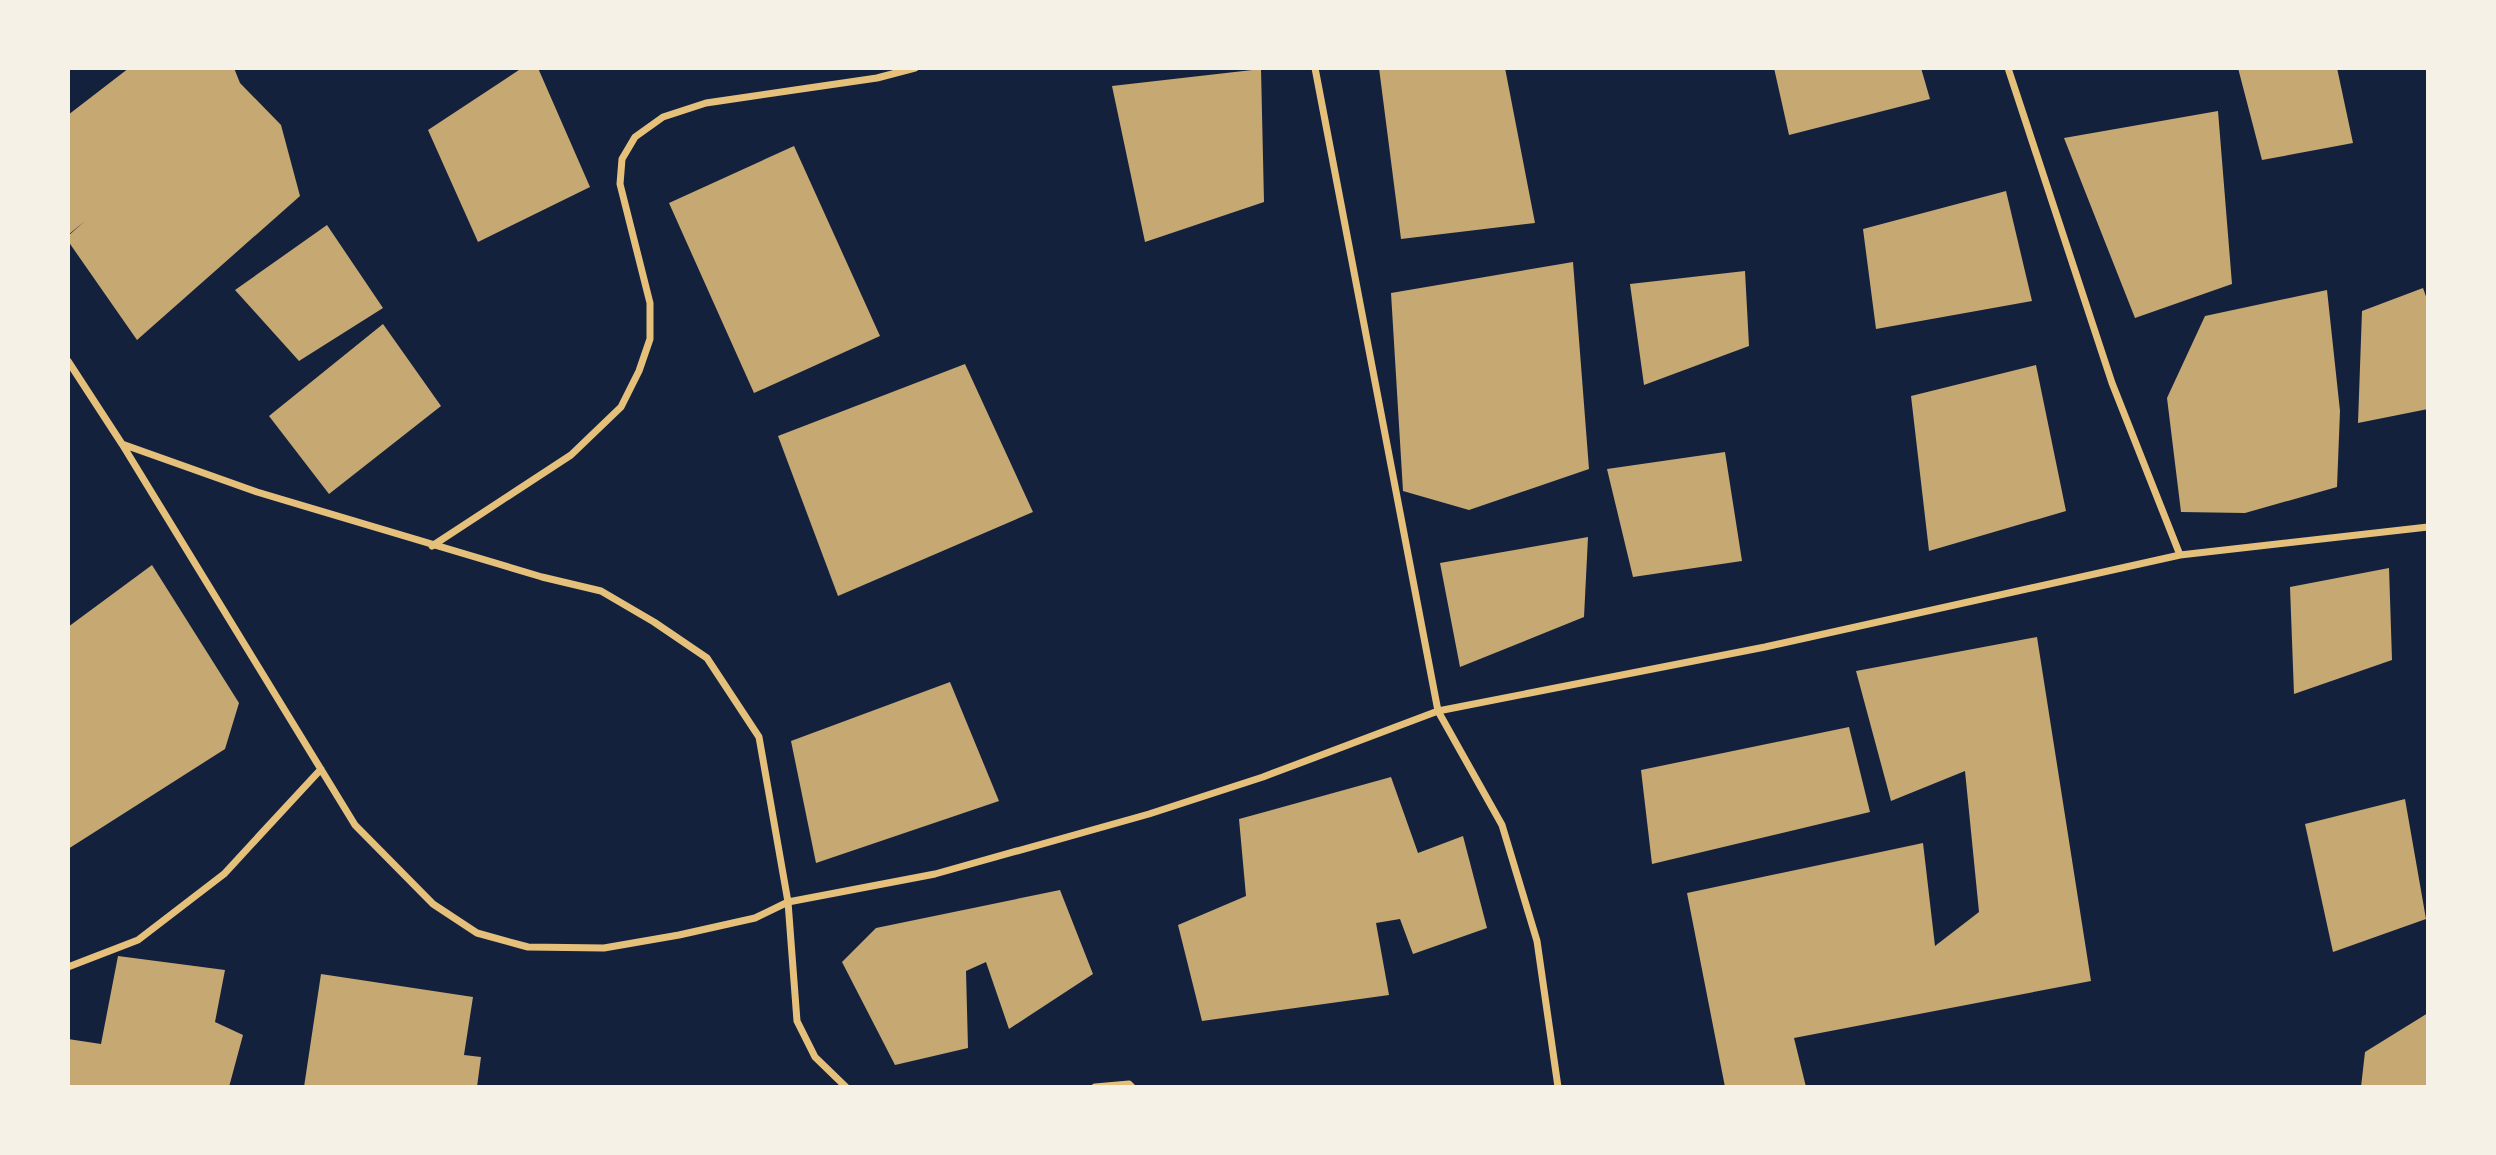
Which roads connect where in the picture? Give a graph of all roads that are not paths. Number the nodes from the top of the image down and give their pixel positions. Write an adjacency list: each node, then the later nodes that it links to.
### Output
1 (875, 68): 5 (street)
2 (915, 68): 5 (street)
3 (1315, 68): 11 (street)
4 (2008, 68): 10 (street)
5 (877, 78): 9 (street)
6 (68, 361): 7 (street)
7 (122, 444): 9 (street); 12 (street)
8 (2428, 527): 10 (street)
9 (432, 546): 13 (street)
10 (2180, 555): 11 (street)
11 (1438, 711): 13 (street); 18 (street)
12 (321, 769): 13 (street); 14 (street)
13 (788, 902): 15 (street)
14 (68, 967)
15 (846, 1087)
16 (1095, 1087): 17 (street)
17 (1132, 1087)
18 (1558, 1087)

